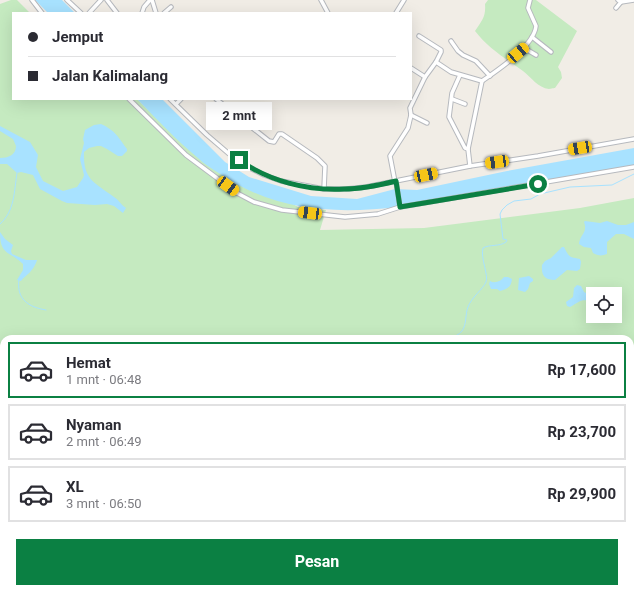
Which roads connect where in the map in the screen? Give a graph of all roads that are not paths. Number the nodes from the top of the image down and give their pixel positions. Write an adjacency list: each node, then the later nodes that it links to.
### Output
1 (32, 0): 13 (street)
2 (67, 0): 14 (street)
3 (107, 0): 16 (street)
4 (151, 0): 17 (street); 18 (street)
5 (321, 0): 20 (street)
6 (404, 0): 21 (street)
7 (530, 0): 23 (street)
8 (634, 0): 10 (street)
9 (99, 1): 15 (street)
10 (620, 1): 12 (street)
11 (172, 7): 19 (street)
12 (616, 8)
13 (41, 12)
14 (80, 12)
15 (89, 12)
16 (115, 12)
17 (142, 12)
18 (156, 12)
19 (165, 12)
20 (327, 12)
21 (397, 12)
22 (419, 36): 28 (street)
23 (532, 37): 25 (street); 26 (street)
24 (451, 41): 31 (street)
25 (524, 48): 27 (street); 31 (street)
26 (551, 52)
27 (536, 55)
28 (436, 62): 30 (street); 32 (street)
29 (412, 69): 32 (street)
30 (460, 75): 33 (street); 34 (street)
31 (490, 76): 33 (street)
32 (425, 77): 41 (street)
33 (482, 81): 44 (street)
34 (452, 99): 40 (street); 44 (street)
35 (130, 100): 49 (street)
36 (171, 100): 39 (street)
37 (181, 100): 39 (street)
38 (217, 100): 48 (street)
39 (176, 104): 48 (street)
40 (466, 104)
41 (411, 115): 42 (street); 47 (street)
42 (427, 123)
43 (634, 139): 45 (street)
44 (468, 149): 45 (street)
45 (470, 166): 47 (street)
46 (634, 167): 49 (street)
47 (396, 183): 48 (street); 49 (street)
48 (324, 189)
49 (400, 205)

